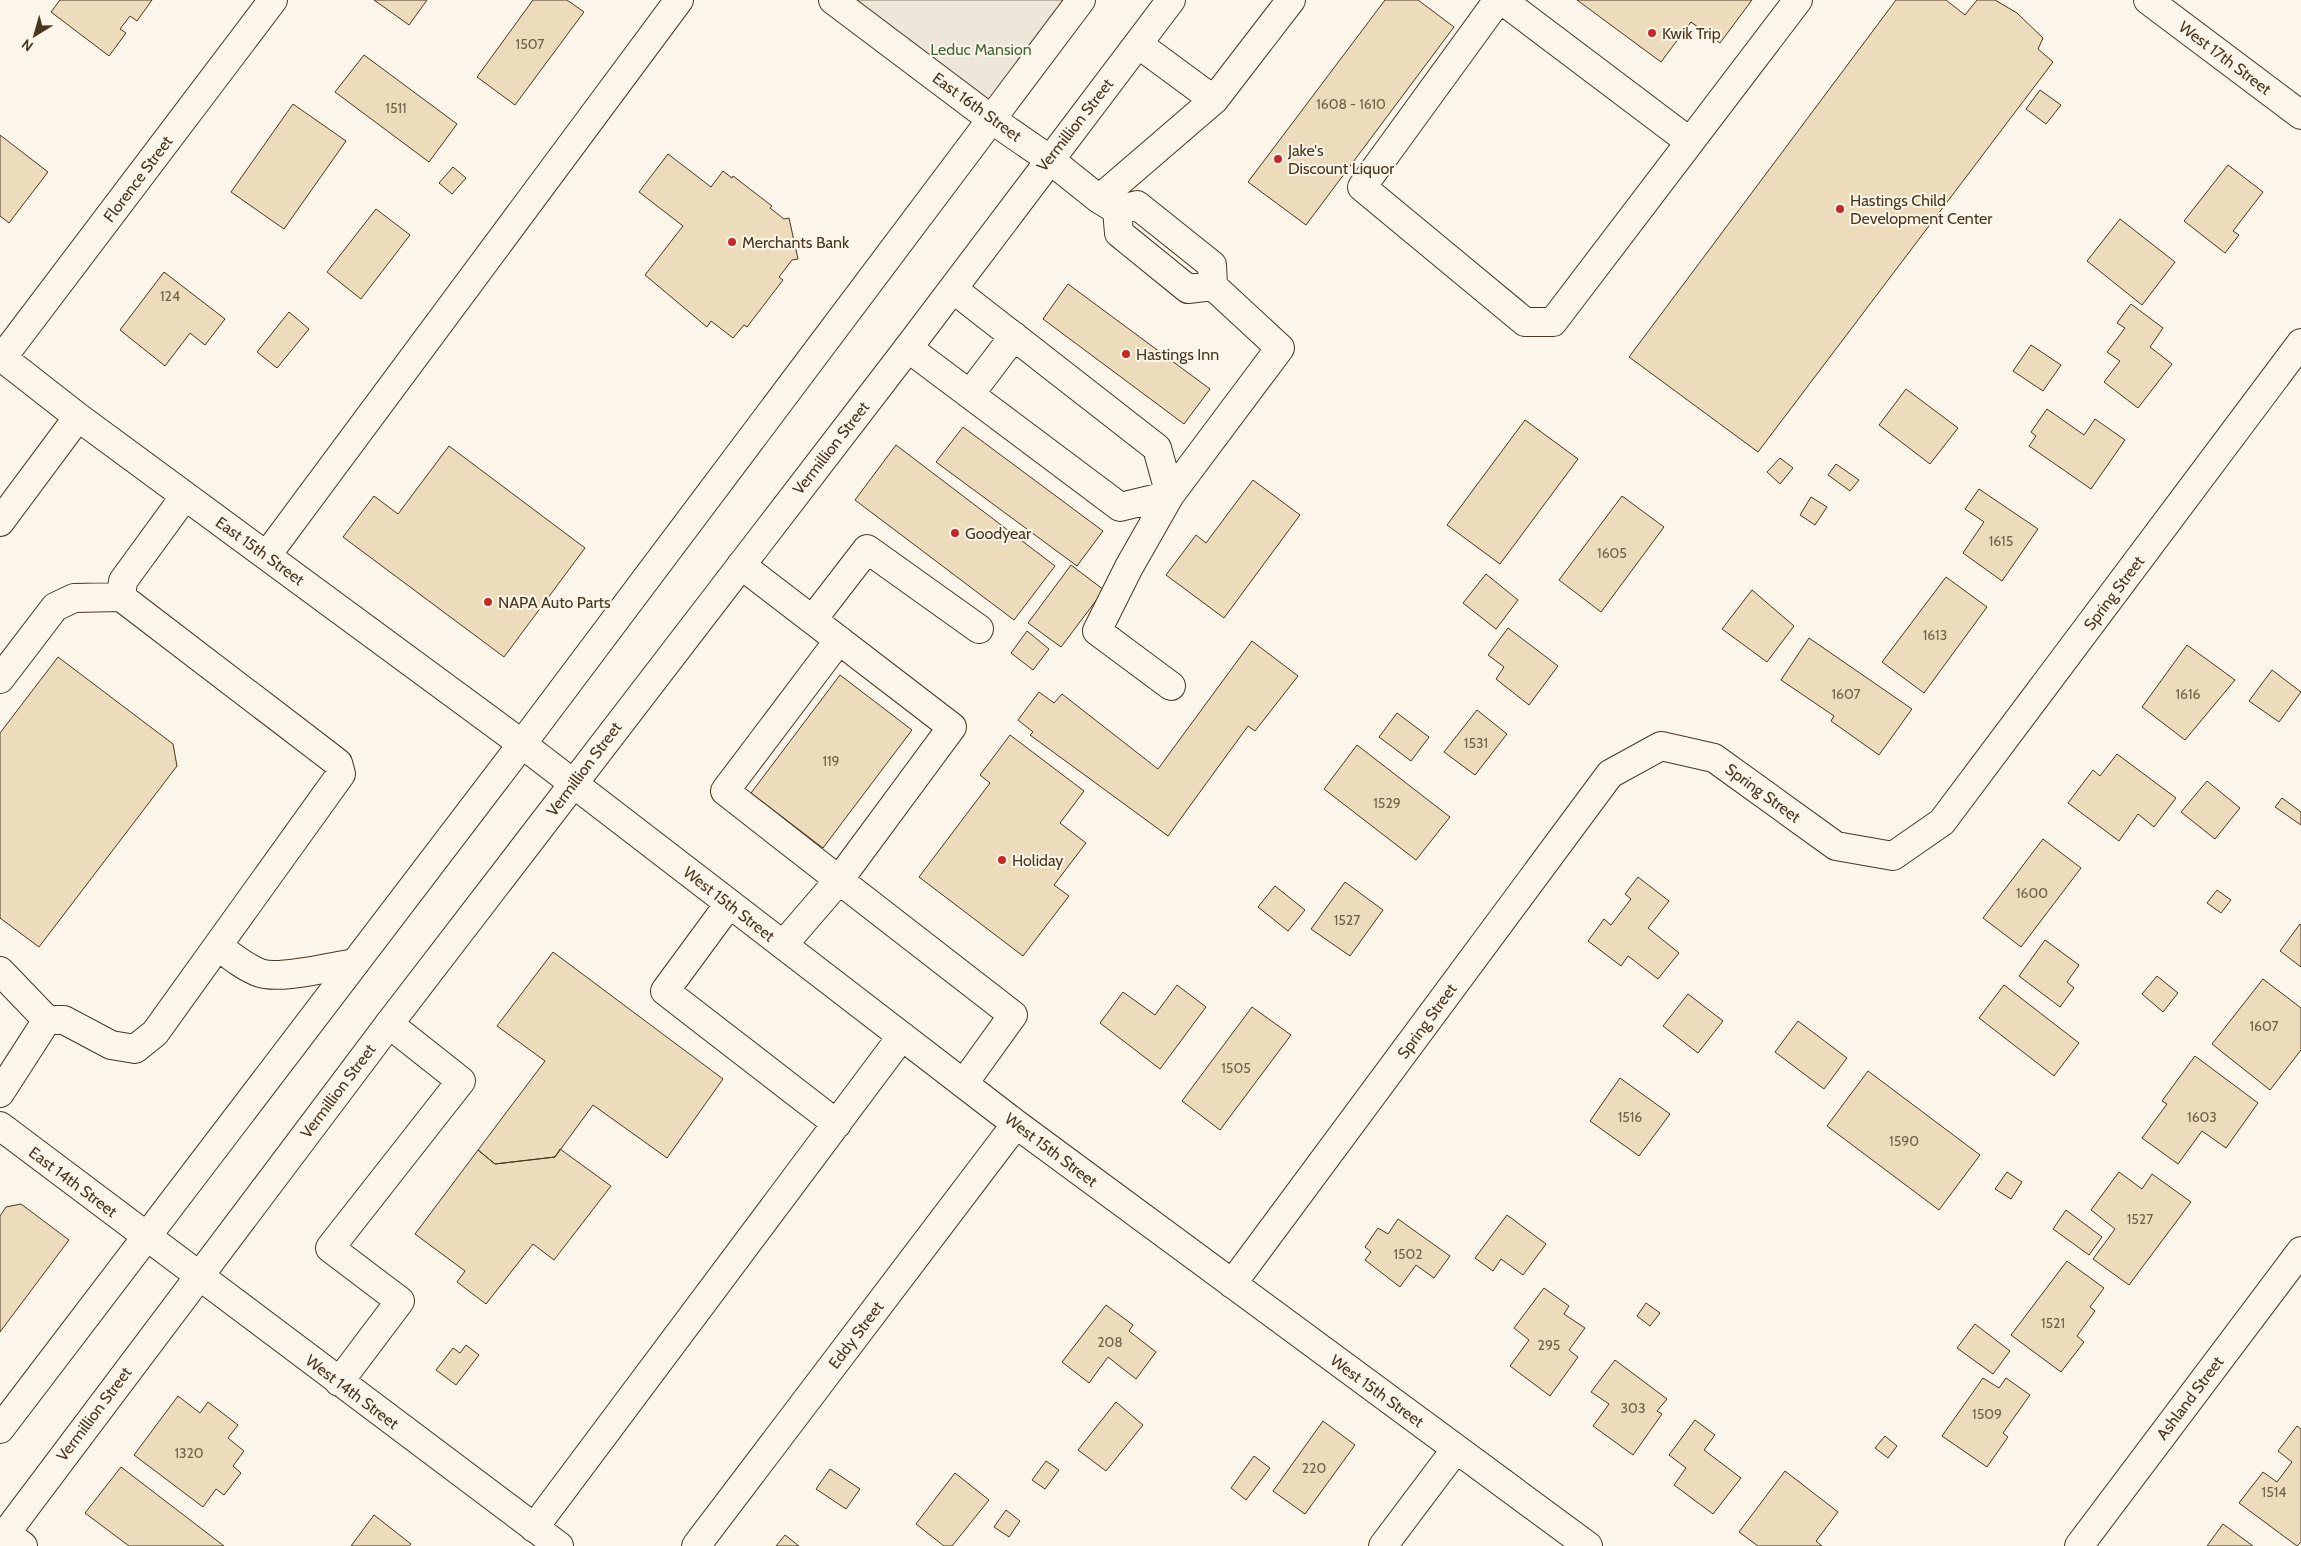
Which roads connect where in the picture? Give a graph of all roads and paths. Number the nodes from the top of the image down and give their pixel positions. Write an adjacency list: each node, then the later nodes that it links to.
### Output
1 (273, 0): 21 (main road, Florence Street)
2 (679, 0): 27 (main road)
3 (833, 0): 13 (main road, East 16th Street)
4 (1081, 0): 13 (main road)
5 (1171, 0): 10 (main road, Vermillion Street)
6 (1291, 0): 11 (main road)
7 (1500, 0): 14 (main road); 14 (main road)
8 (1798, 0): 14 (main road)
9 (2148, 0): 12 (main road, West 17th Street)
10 (1138, 44): 11 (main road); 15 (main road, Vermillion Street)
11 (1214, 100): 16 (main road)
12 (2301, 115)
13 (991, 118): 15 (main road, East 16th Street); 35 (main road)
14 (1690, 142)
15 (1049, 159): 16 (main road, East 16th Street); 17 (main road, Vermillion Street)
16 (1108, 205): 24 (main road)
17 (953, 289): 18 (main road); 20 (main road, Vermillion Street)
18 (1014, 336): 22 (main road); 24 (main road)
19 (2301, 343): 54 (main road, Spring Street)
20 (908, 348): 22 (main road); 28 (main road, Vermillion Street)
21 (1, 357): 23 (main road, East 15th Street)
22 (970, 394): 24 (main road)
23 (78, 417): 25 (main road, East 15th Street); 26 (main road)
24 (1170, 495): 34 (main road)
25 (185, 496): 27 (main road, East 15th Street); 29 (main road)
26 (0, 522)
27 (267, 555): 35 (main road, East 15th Street)
28 (741, 565): 30 (main road); 36 (main road, Vermillion Street)
29 (121, 597): 33 (main road); 40 (main road)
30 (814, 619): 31 (main road); 32 (main road)
31 (979, 629)
32 (839, 640): 37 (main road); 37 (main road)
33 (0, 679)
34 (1171, 686)
35 (522, 744): 36 (main road, West 15th Street); 41 (main road)
36 (572, 783): 38 (main road, West 15th Street); 44 (main road, Vermillion Street)
37 (839, 880): 39 (main road); 46 (main road)
38 (729, 904): 39 (main road, West 15th Street); 48 (main road)
39 (783, 945): 45 (main road, West 15th Street)
40 (218, 946): 41 (main road); 43 (main road)
41 (355, 963): 51 (main road)
42 (0, 971): 43 (main road)
43 (47, 1020): 47 (main road)
44 (390, 1024): 53 (main road, Vermillion Street); 55 (main road)
45 (902, 1036): 46 (main road, West 15th Street); 48 (main road)
46 (964, 1083): 49 (main road, West 15th Street)
47 (0, 1093)
48 (837, 1124): 58 (main road)
49 (1016, 1124): 54 (main road, West 15th Street); 61 (main road, Eddy Street)
50 (0, 1126): 51 (main road, East 14th Street)
51 (146, 1238): 53 (main road, West 14th Street); 56 (main road)
52 (2301, 1251): 64 (main road, Ashland Street)
53 (198, 1276): 55 (main road, West 14th Street); 59 (main road, Vermillion Street)
54 (1232, 1284): 57 (main road, West 15th Street)
55 (339, 1382): 58 (main road, West 14th Street)
56 (0, 1429)
57 (1456, 1449): 62 (main road); 63 (main road, West 15th Street)
58 (534, 1528): 60 (main road, West 14th Street)
59 (9, 1540)
60 (558, 1546)
61 (696, 1546)
62 (1383, 1546)
63 (1588, 1546)
64 (2079, 1546)

